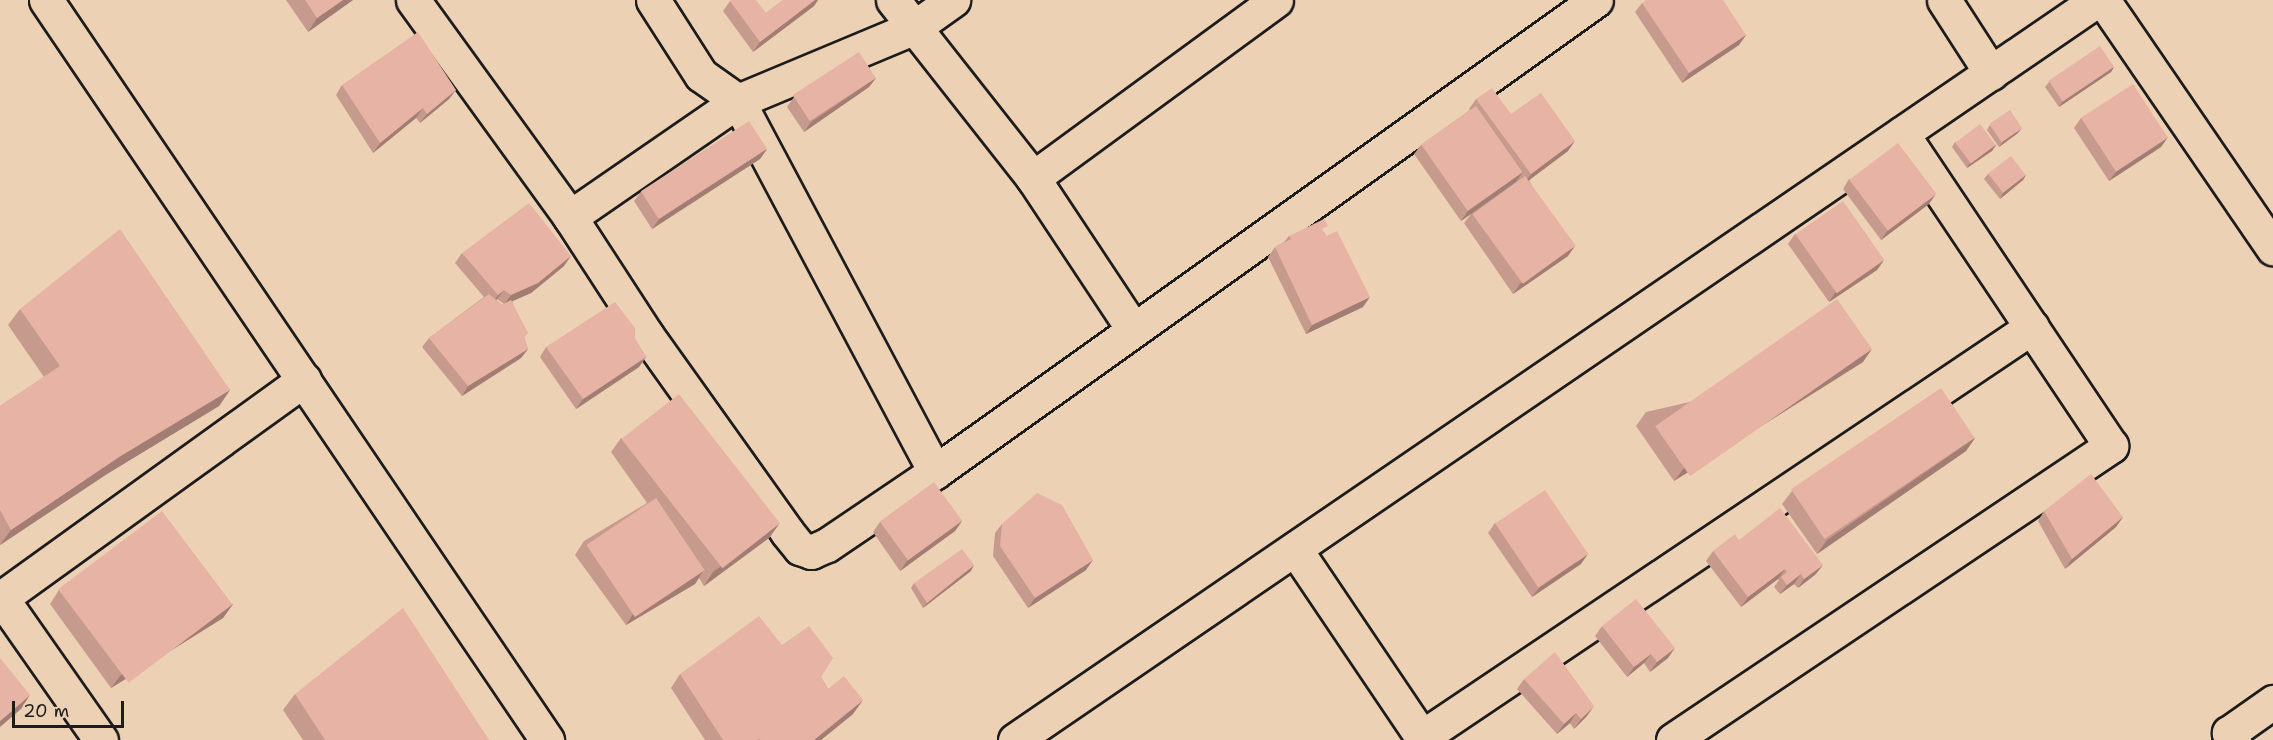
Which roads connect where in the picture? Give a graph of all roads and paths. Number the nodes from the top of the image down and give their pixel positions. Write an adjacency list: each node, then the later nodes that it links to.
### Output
1 (46, 0): 20 (street)
2 (413, 0): 16 (street)
3 (653, 0): 13 (street)
4 (893, 0): 11 (street)
5 (953, 0): 11 (street)
6 (1276, 0): 15 (street)
7 (1596, 0): 19 (street)
8 (1944, 0): 12 (street)
9 (2097, 0): 12 (street)
10 (2103, 0): 17 (street)
11 (915, 27): 13 (street); 15 (street)
12 (1991, 73): 14 (street)
13 (738, 101): 16 (street); 21 (street)
14 (1902, 134): 18 (street); 22 (street)
15 (1033, 178): 19 (street)
16 (570, 218): 21 (street)
17 (2273, 248)
18 (2031, 327): 25 (street); 29 (street)
19 (1133, 329): 21 (street)
20 (304, 380): 23 (street); 27 (street)
21 (935, 472)
22 (1295, 549): 25 (street); 28 (street)
23 (1, 598): 26 (street)
24 (2273, 702): 30 (street)
25 (1423, 739)
26 (101, 740)
27 (548, 740)
28 (1016, 740)
29 (1673, 740)
30 (2235, 740)

